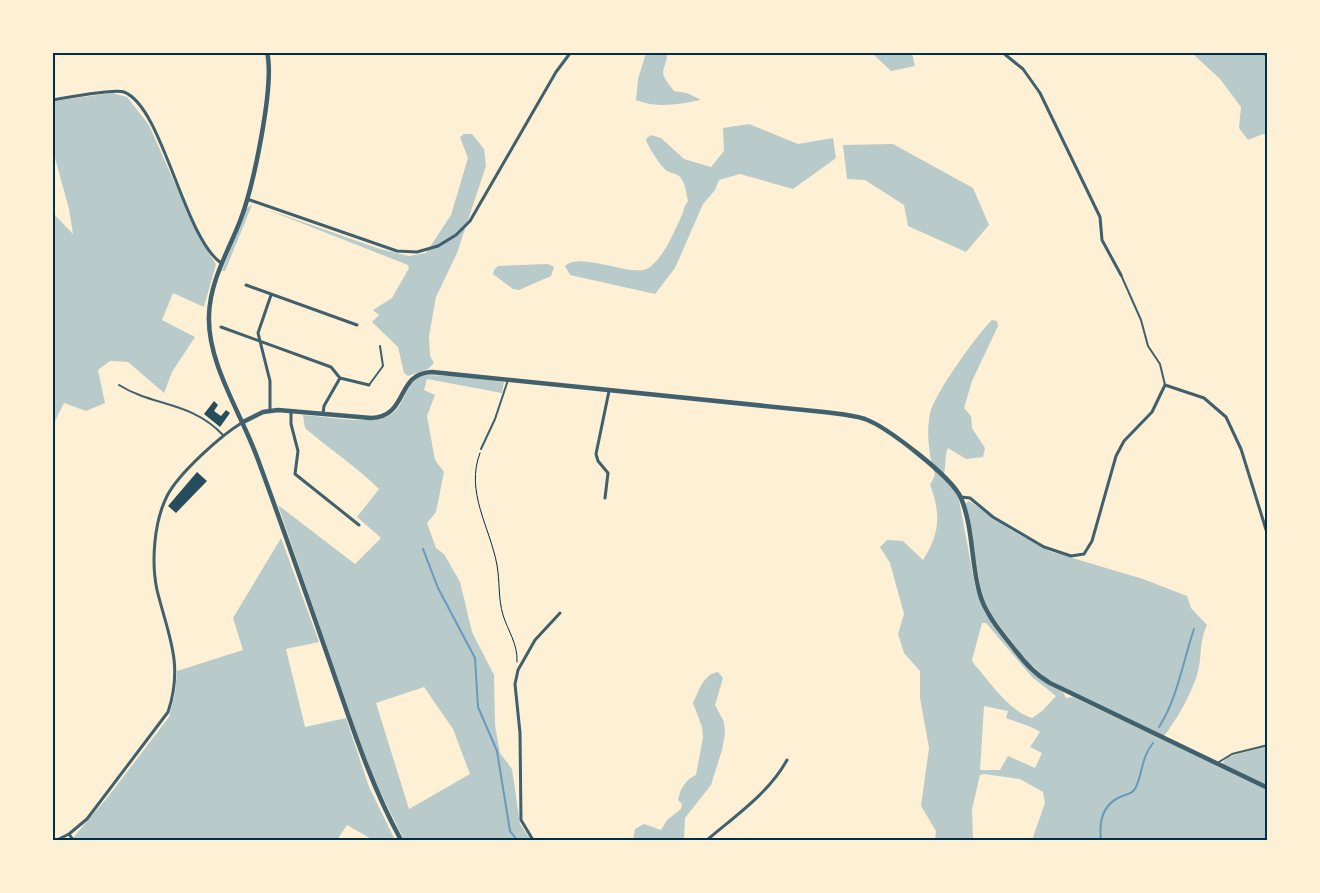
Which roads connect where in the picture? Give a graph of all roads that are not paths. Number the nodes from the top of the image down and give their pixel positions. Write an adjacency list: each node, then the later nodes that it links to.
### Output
1 (267, 52): 5 (street)
2 (571, 52): 5 (street)
3 (1002, 52): 7 (street)
4 (52, 100): 6 (street)
5 (247, 199): 6 (street)
6 (221, 263): 23 (street)
7 (1121, 275): 18 (lane)
8 (246, 285): 9 (street)
9 (271, 295): 10 (street); 12 (street)
10 (357, 325)
11 (221, 327): 12 (street)
12 (259, 340): 14 (street); 20 (street)
13 (380, 346): 17 (lane)
14 (340, 378): 17 (street); 22 (street)
15 (508, 379): 19 (street); 22 (street); 25 (lane)
16 (119, 385): 24 (lane)
17 (368, 385)
18 (1165, 385): 27 (street); 29 (street)
19 (608, 391): 26 (street); 27 (street)
20 (270, 411): 21 (street); 23 (street)
21 (291, 411): 22 (street); 28 (street)
22 (323, 414)
23 (243, 422): 24 (street); 38 (street)
24 (224, 435): 35 (street)
25 (481, 449)
26 (606, 498)
27 (960, 498): 33 (street)
28 (359, 525)
29 (1268, 536)
30 (560, 612): 39 (street)
31 (1268, 745): 33 (lane)
32 (787, 760): 40 (street)
33 (1217, 764): 34 (street)
34 (1268, 788)
35 (69, 834): 36 (street); 37 (street)
36 (57, 840)
37 (73, 840)
38 (401, 840)
39 (533, 840)
40 (707, 840)

